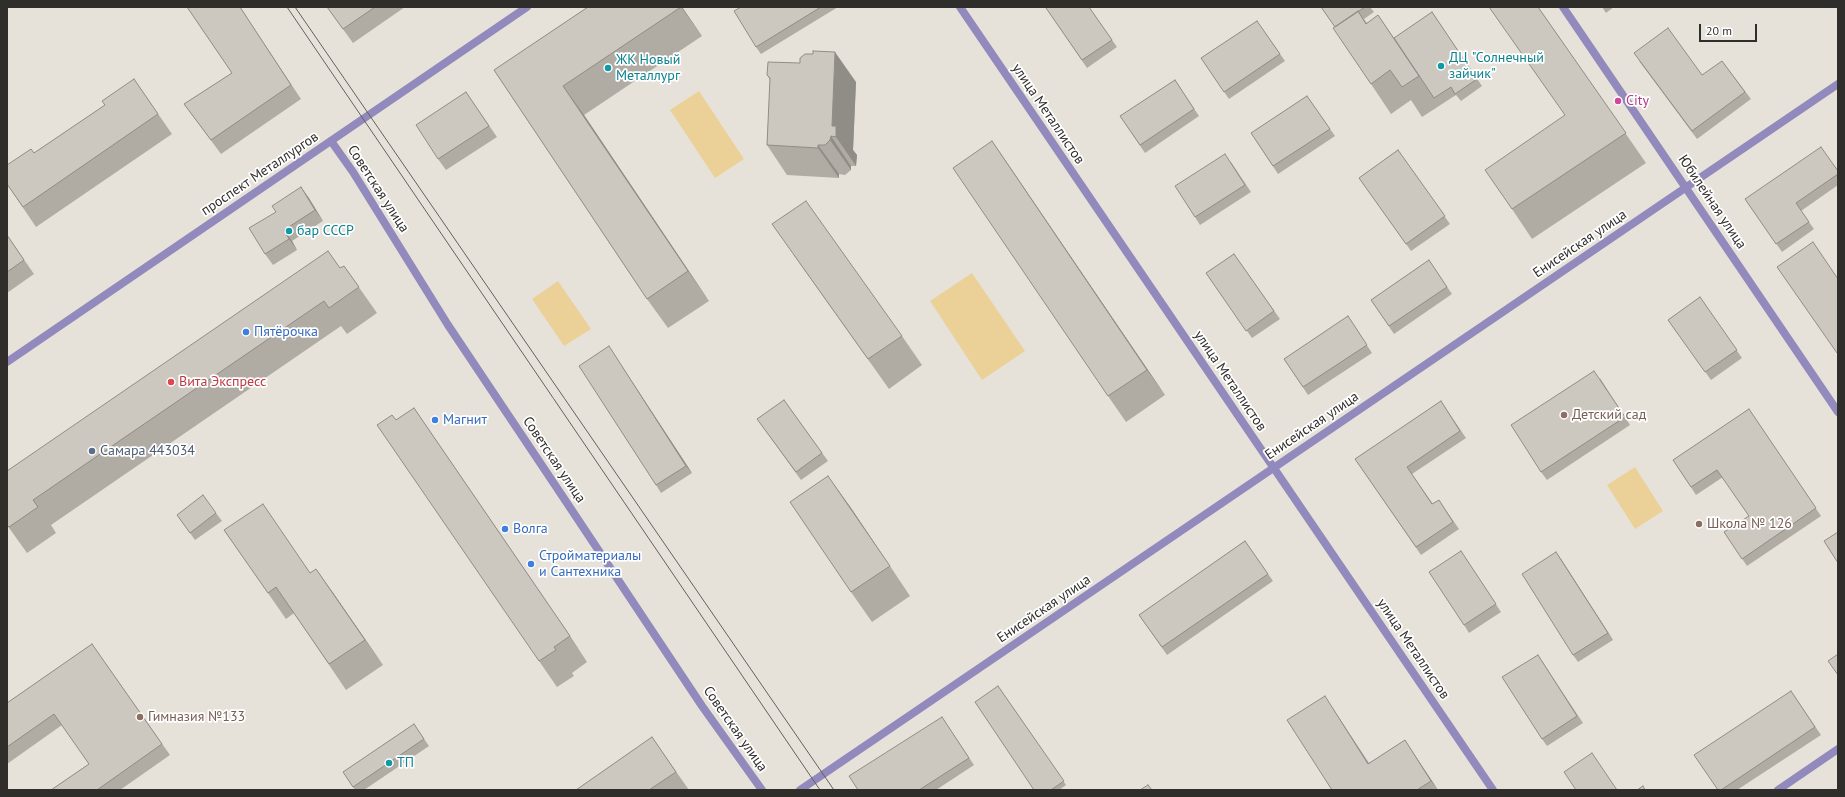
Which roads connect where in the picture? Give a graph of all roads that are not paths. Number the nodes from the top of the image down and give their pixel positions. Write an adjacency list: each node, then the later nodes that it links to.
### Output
1 (528, 7): 5 (street, проспект Металлургов)
2 (960, 7): 9 (street, улица Металлистов)
3 (1563, 7): 6 (street, Юбилейная улица)
4 (1838, 84): 6 (street, Енисейская улица)
5 (331, 141): 7 (street, проспект Металлургов); 11 (street, Советская улица)
6 (1686, 187): 8 (street, Юбилейная улица); 9 (street, Енисейская улица)
7 (7, 362)
8 (1838, 412)
9 (1274, 468): 12 (street, Енисейская улица); 13 (street, улица Металлистов)
10 (1838, 749): 14 (street)
11 (762, 790)
12 (800, 790)
13 (1493, 790)
14 (1778, 790)

